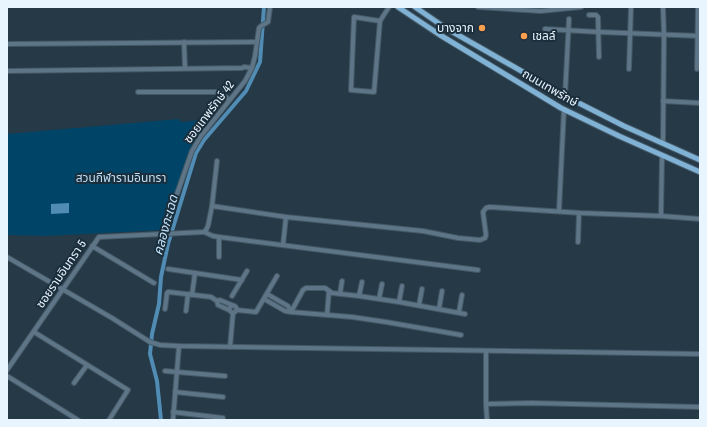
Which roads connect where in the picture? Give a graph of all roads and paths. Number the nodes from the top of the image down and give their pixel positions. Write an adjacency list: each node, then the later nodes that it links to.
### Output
1 (270, 7): 25 (street, ซอยเทพรักษ์ 42)
2 (389, 7): 12 (street)
3 (398, 7): 35 (main road, ถนนเทพรักษ์)
4 (478, 7): 5 (street)
5 (581, 7)
6 (631, 7): 16 (street)
7 (663, 7): 17 (street)
8 (698, 7): 18 (street)
9 (419, 8): 31 (main road, ถนนเทพรักษ์)
10 (589, 15): 15 (street)
11 (569, 20): 14 (street)
12 (380, 21): 12 (street)
13 (545, 29): 14 (street)
14 (568, 30): 15 (street); 31 (street)
15 (599, 32): 16 (street); 22 (street)
16 (630, 33): 17 (street); 26 (street)
17 (664, 35): 18 (street); 33 (street)
18 (699, 36): 27 (street)
19 (184, 42): 20 (street); 21 (street); 23 (street)
20 (254, 42)
21 (7, 44)
22 (599, 58)
23 (185, 68): 24 (street); 28 (street)
24 (242, 68): 25 (street); 29 (street)
25 (252, 68): 29 (street, ซอยเทพรักษ์ 42)
26 (629, 69)
27 (697, 69)
28 (7, 71)
29 (250, 73): 32 (street, ซอยเทพรักษ์ 42)
30 (138, 92): 32 (street)
31 (565, 96): 36 (main road, ถนนเทพรักษ์)
32 (229, 100): 50 (street, ซอยเทพรักษ์ 42)
33 (663, 101): 34 (street); 36 (street)
34 (700, 103)
35 (564, 109): 37 (main road, ถนนเทพรักษ์); 44 (street)
36 (663, 143): 39 (main road, ถนนเทพรักษ์)
37 (662, 156): 42 (main road, ถนนเทพรักษ์); 46 (street)
38 (700, 156): 39 (street)
39 (693, 157): 40 (main road, ถนนเทพรักษ์)
40 (700, 160)
41 (217, 161): 43 (street)
42 (700, 172)
43 (212, 206): 47 (street); 49 (street)
44 (559, 211): 45 (street); 47 (street)
45 (579, 213): 46 (street); 52 (street)
46 (661, 216): 48 (street)
47 (286, 218): 53 (street)
48 (700, 219)
49 (204, 232): 50 (street, ซอยรามอินทรา 5); 51 (street)
50 (163, 234): 54 (street, ซอยรามอินทรา 5)
51 (219, 237): 53 (street); 56 (street)
52 (578, 242)
53 (283, 245): 58 (street)
54 (92, 246): 65 (street); 68 (street, ซอยรามอินทรา 5)
55 (7, 257): 68 (street)
56 (219, 258)
57 (168, 269): 60 (street)
58 (478, 270)
59 (247, 271): 62 (street)
60 (195, 273): 62 (street); 72 (street)
61 (277, 276): 73 (street)
62 (242, 280): 76 (street)
63 (342, 281): 74 (street)
64 (362, 282): 77 (street)
65 (154, 283)
66 (382, 284): 79 (street)
67 (402, 286): 81 (street)
68 (63, 289): 91 (street, ซอยรามอินทรา 5); 93 (street)
69 (422, 289): 82 (street)
70 (442, 291): 84 (street)
71 (329, 292): 74 (street); 87 (street); 90 (street)
72 (190, 294): 80 (street); 83 (street); 85 (street)
73 (266, 294): 78 (street); 87 (street)
74 (340, 294): 77 (street)
75 (462, 295): 88 (street)
76 (232, 296)
77 (359, 296): 79 (street)
78 (264, 299): 86 (street); 87 (street)
79 (379, 299): 81 (street)
80 (217, 301): 86 (street); 86 (street)
81 (400, 302): 82 (street)
82 (419, 305): 84 (street)
83 (165, 308)
84 (439, 309): 88 (street)
85 (186, 311)
86 (233, 311): 94 (street)
87 (291, 312): 90 (street)
88 (459, 312): 89 (street)
89 (465, 314)
90 (327, 315): 92 (street)
91 (34, 332): 97 (street); 98 (street, ซอยรามอินทรา 5)
92 (461, 335)
93 (179, 346): 94 (street); 100 (street)
94 (230, 347): 95 (street)
95 (486, 351): 96 (street); 106 (street)
96 (700, 354)
97 (87, 365): 103 (street); 111 (street)
98 (7, 370)
99 (165, 371): 100 (street)
100 (177, 373): 102 (street); 104 (street)
101 (7, 376): 110 (street)
102 (225, 376)
103 (74, 383)
104 (175, 392): 105 (street); 108 (street)
105 (223, 397)
106 (486, 404): 107 (street); 113 (street)
107 (700, 407)
108 (173, 412): 109 (street); 112 (street)
109 (223, 418)
110 (78, 420)
111 (109, 420)
112 (173, 420)
113 (487, 420)

